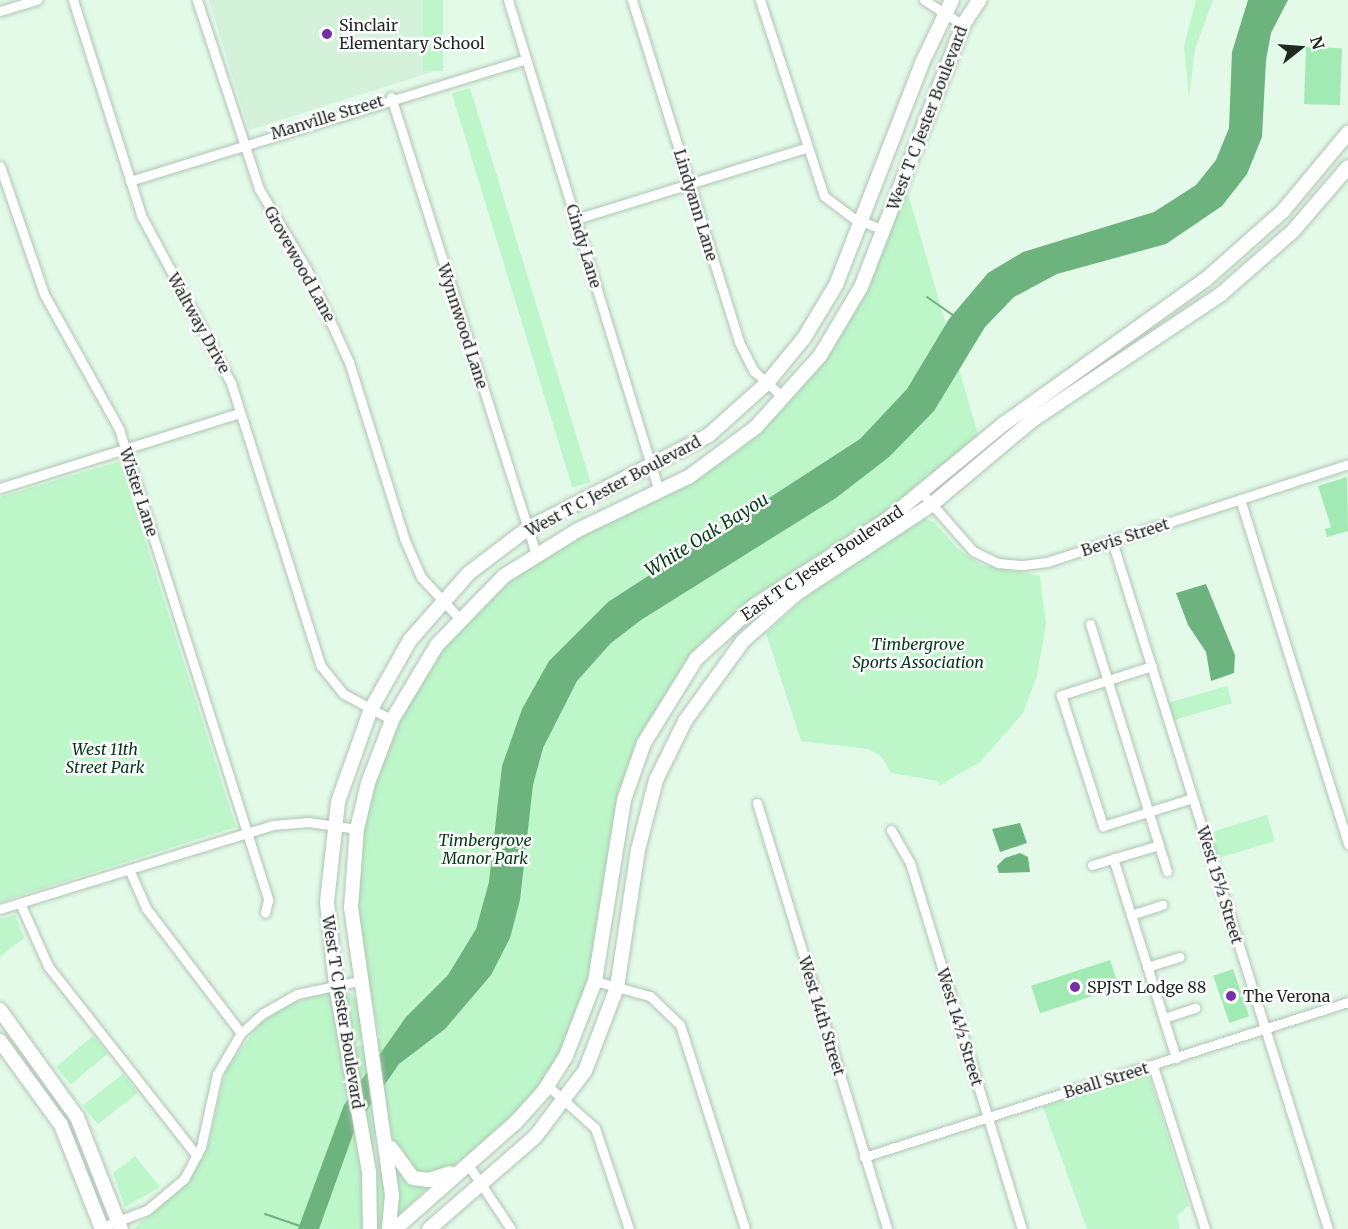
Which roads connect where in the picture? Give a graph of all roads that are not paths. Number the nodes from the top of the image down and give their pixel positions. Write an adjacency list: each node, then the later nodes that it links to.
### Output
1 (37, 0): 10 (street)
2 (73, 0): 20 (street, Waltway Drive)
3 (197, 0): 16 (street, Grovewood Lane)
4 (508, 0): 13 (street, Cindy Lane)
5 (632, 0): 21 (street, Lindyann Lane)
6 (760, 0): 17 (street)
7 (924, 0): 11 (street)
8 (952, 0): 11 (main road, West T C Jester Boulevard)
9 (979, 0): 12 (main road, West T C Jester Boulevard)
10 (0, 11)
11 (944, 15): 12 (street); 24 (main road, West T C Jester Boulevard)
12 (963, 25): 25 (main road, West T C Jester Boulevard)
13 (526, 59): 14 (street, Manville Street); 23 (street, Cindy Lane)
14 (391, 97): 16 (street, Manville Street); 40 (street, Wynnwood Lane)
15 (1348, 133): 22 (main road, East T C Jester Boulevard)
16 (242, 144): 20 (street, Manville Street); 43 (street, Grovewood Lane)
17 (806, 148): 21 (street); 24 (street)
18 (0, 166): 33 (street, Wister Lane)
19 (1348, 168): 26 (main road, East T C Jester Boulevard)
20 (130, 181): 32 (street, Waltway Drive)
21 (690, 184): 23 (street); 29 (street, Lindyann Lane)
22 (1283, 211): 26 (main road); 27 (main road, East T C Jester Boulevard)
23 (576, 219): 35 (street, Cindy Lane)
24 (862, 221): 25 (street); 29 (main road, West T C Jester Boulevard)
25 (884, 230): 30 (main road, West T C Jester Boulevard)
26 (1293, 231): 28 (main road, East T C Jester Boulevard)
27 (1177, 302): 28 (main road); 31 (main road, East T C Jester Boulevard)
28 (1189, 318): 31 (main road, East T C Jester Boulevard)
29 (767, 383): 30 (street, Lindyann Lane); 35 (main road, West T C Jester Boulevard)
30 (783, 397): 37 (main road, West T C Jester Boulevard)
31 (1053, 397): 39 (main road, East T C Jester Boulevard)
32 (240, 413): 33 (street); 49 (street, Waltway Drive)
33 (126, 450): 36 (street); 58 (street, Wister Lane)
34 (1348, 464): 38 (street, Bevis Street)
35 (652, 468): 37 (street, Cindy Lane); 40 (main road, West T C Jester Boulevard)
36 (0, 488)
37 (659, 492): 42 (main road, West T C Jester Boulevard)
38 (1240, 499): 41 (street, Bevis Street); 59 (street)
39 (927, 500): 41 (street, Bevis Street); 48 (main road, East T C Jester Boulevard); 51 (main road, East T C Jester Boulevard)
40 (527, 529): 42 (street, Wynnwood Lane); 43 (main road, West T C Jester Boulevard)
41 (1112, 542): 46 (street, West 15½ Street)
42 (536, 554): 44 (main road, West T C Jester Boulevard)
43 (441, 602): 44 (street, Grovewood Lane); 49 (main road, West T C Jester Boulevard)
44 (459, 618): 50 (main road, West T C Jester Boulevard)
45 (1090, 624): 47 (street)
46 (1152, 666): 47 (street); 52 (street, West 15½ Street)
47 (1107, 680): 54 (street); 54 (street)
48 (664, 706): 51 (main road); 73 (main road, East T C Jester Boulevard)
49 (371, 709): 50 (street, Waltway Drive); 55 (main road, West T C Jester Boulevard)
50 (392, 720): 56 (main road, West T C Jester Boulevard)
51 (685, 721): 75 (main road, East T C Jester Boulevard)
52 (1193, 798): 54 (street); 80 (street, West 15½ Street)
53 (758, 804): 92 (street, West 14th Street)
54 (1149, 812): 60 (street)
55 (333, 826): 56 (street); 58 (street); 74 (main road, West T C Jester Boulevard)
56 (357, 829): 72 (main road, West T C Jester Boulevard)
57 (891, 830): 89 (street, West 14½ Street)
58 (247, 832): 63 (street); 68 (street, Wister Lane)
59 (1348, 844)
60 (1159, 845): 61 (street); 64 (street)
61 (1113, 858): 62 (street); 69 (street)
62 (1092, 865)
63 (129, 869): 65 (street); 81 (street)
64 (1167, 871)
65 (20, 903): 67 (street); 91 (street)
66 (1162, 905): 69 (street)
67 (0, 909)
68 (265, 912)
69 (1131, 915): 71 (street)
70 (1179, 957): 71 (street)
71 (1147, 967): 79 (street)
72 (359, 981): 74 (street); 90 (main road, West T C Jester Boulevard)
73 (595, 981): 75 (street); 87 (main road, East T C Jester Boulevard)
74 (336, 985): 81 (street); 97 (main road, West T C Jester Boulevard)
75 (617, 987): 88 (main road, East T C Jester Boulevard); 103 (street)
76 (1348, 1002): 80 (street, Beall Street)
77 (1195, 1008): 79 (street)
78 (0, 1010): 85 (main road)
79 (1164, 1018): 83 (street)
80 (1265, 1029): 83 (street, Beall Street); 107 (street, West 15½ Street)
81 (241, 1033): 91 (street)
82 (0, 1041): 86 (main road)
83 (1176, 1058): 84 (street, Beall Street)
84 (1153, 1066): 89 (street, Beall Street); 106 (street)
85 (49, 1074): 86 (main road); 95 (main road)
86 (35, 1086): 96 (main road)
87 (548, 1086): 88 (street); 93 (main road, East T C Jester Boulevard)
88 (567, 1099): 94 (main road, East T C Jester Boulevard); 102 (street)
89 (987, 1117): 92 (street, Beall Street); 105 (street, West 14½ Street)
90 (384, 1132): 93 (main road); 98 (main road, West T C Jester Boulevard)
91 (197, 1156): 95 (street)
92 (864, 1156): 104 (street, West 14th Street)
93 (467, 1163): 94 (street); 99 (main road, East T C Jester Boulevard)
94 (481, 1182): 100 (main road, East T C Jester Boulevard); 101 (street)
95 (120, 1225): 96 (street)
96 (102, 1228)
97 (370, 1229)
98 (389, 1229)
99 (395, 1229)
100 (429, 1229)
101 (511, 1229)
102 (629, 1229)
103 (745, 1229)
104 (886, 1229)
105 (1022, 1229)
106 (1205, 1229)
107 (1328, 1229)

